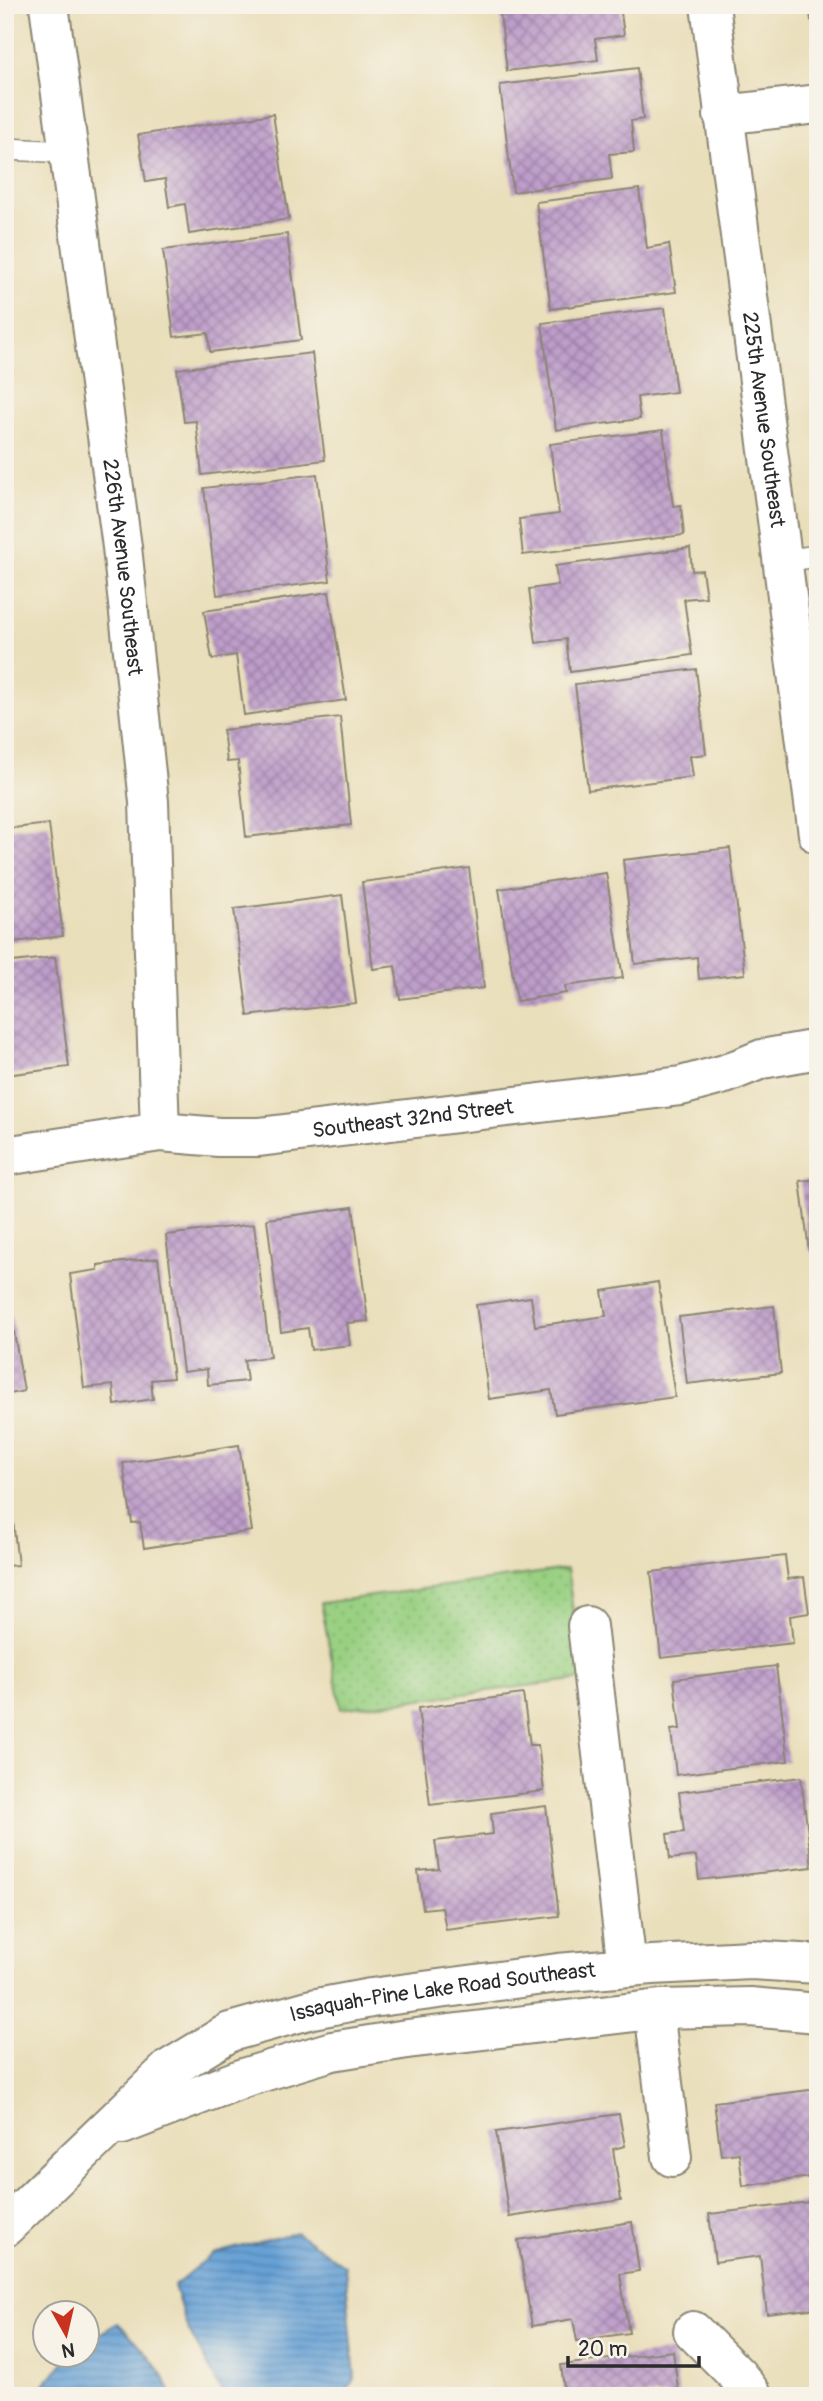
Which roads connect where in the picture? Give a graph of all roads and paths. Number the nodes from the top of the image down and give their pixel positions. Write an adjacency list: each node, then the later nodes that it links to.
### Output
1 (49, 5): 6 (street, 226th Avenue Southeast)
2 (710, 5): 4 (street, 225th Avenue Southeast)
3 (818, 104): 4 (street)
4 (723, 116): 7 (street, 225th Avenue Southeast)
5 (5, 149): 6 (lane)
6 (69, 152): 10 (street, 226th Avenue Southeast)
7 (800, 558): 8 (street, 225th Avenue Southeast)
8 (818, 834)
9 (818, 1049): 10 (street, Southeast 32nd Street)
10 (160, 1132): 11 (street, Southeast 32nd Street)
11 (5, 1156)
12 (587, 1626): 14 (street)
13 (818, 1964): 14 (street, Issaquah-Pine Lake Road Southeast)
14 (627, 1967): 17 (street, Issaquah-Pine Lake Road Southeast)
15 (654, 2010): 16 (street, Issaquah-Pine Lake Road Southeast); 17 (street, Issaquah-Pine Lake Road Southeast); 18 (street)
16 (818, 2012)
17 (107, 2131): 19 (street, Issaquah-Pine Lake Road Southeast)
18 (672, 2157)
19 (5, 2227)
20 (693, 2331): 21 (street)
21 (753, 2396)

